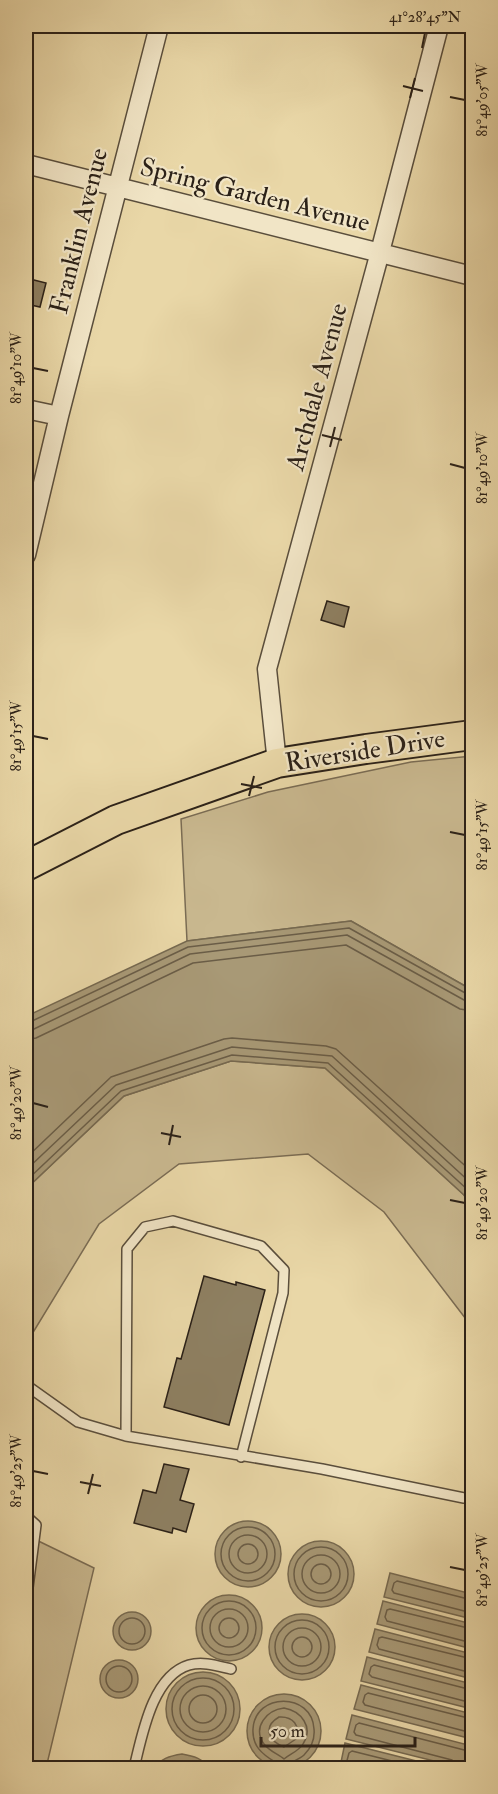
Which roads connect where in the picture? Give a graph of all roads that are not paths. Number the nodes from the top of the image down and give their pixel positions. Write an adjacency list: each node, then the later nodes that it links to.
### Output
1 (159, 26): 4 (street, Franklin Avenue)
2 (439, 26): 5 (street, Archdale Avenue)
3 (26, 164): 4 (street, Spring Garden Avenue)
4 (117, 187): 5 (street, Spring Garden Avenue); 8 (street, Franklin Avenue)
5 (380, 252): 6 (street, Spring Garden Avenue); 11 (street, Archdale Avenue)
6 (472, 276)
7 (26, 409): 8 (street)
8 (59, 416): 9 (street, Franklin Avenue)
9 (26, 555)
10 (472, 735): 11 (main road, Riverside Drive)
11 (277, 763): 12 (main road, Riverside Drive)
12 (26, 866)
13 (26, 1385): 14 (lane)
14 (126, 1436): 15 (lane); 15 (lane)
15 (241, 1457): 16 (lane)
16 (472, 1498)
17 (26, 1516): 18 (lane)
18 (26, 1603)
19 (231, 1669): 20 (lane)
20 (134, 1768)

